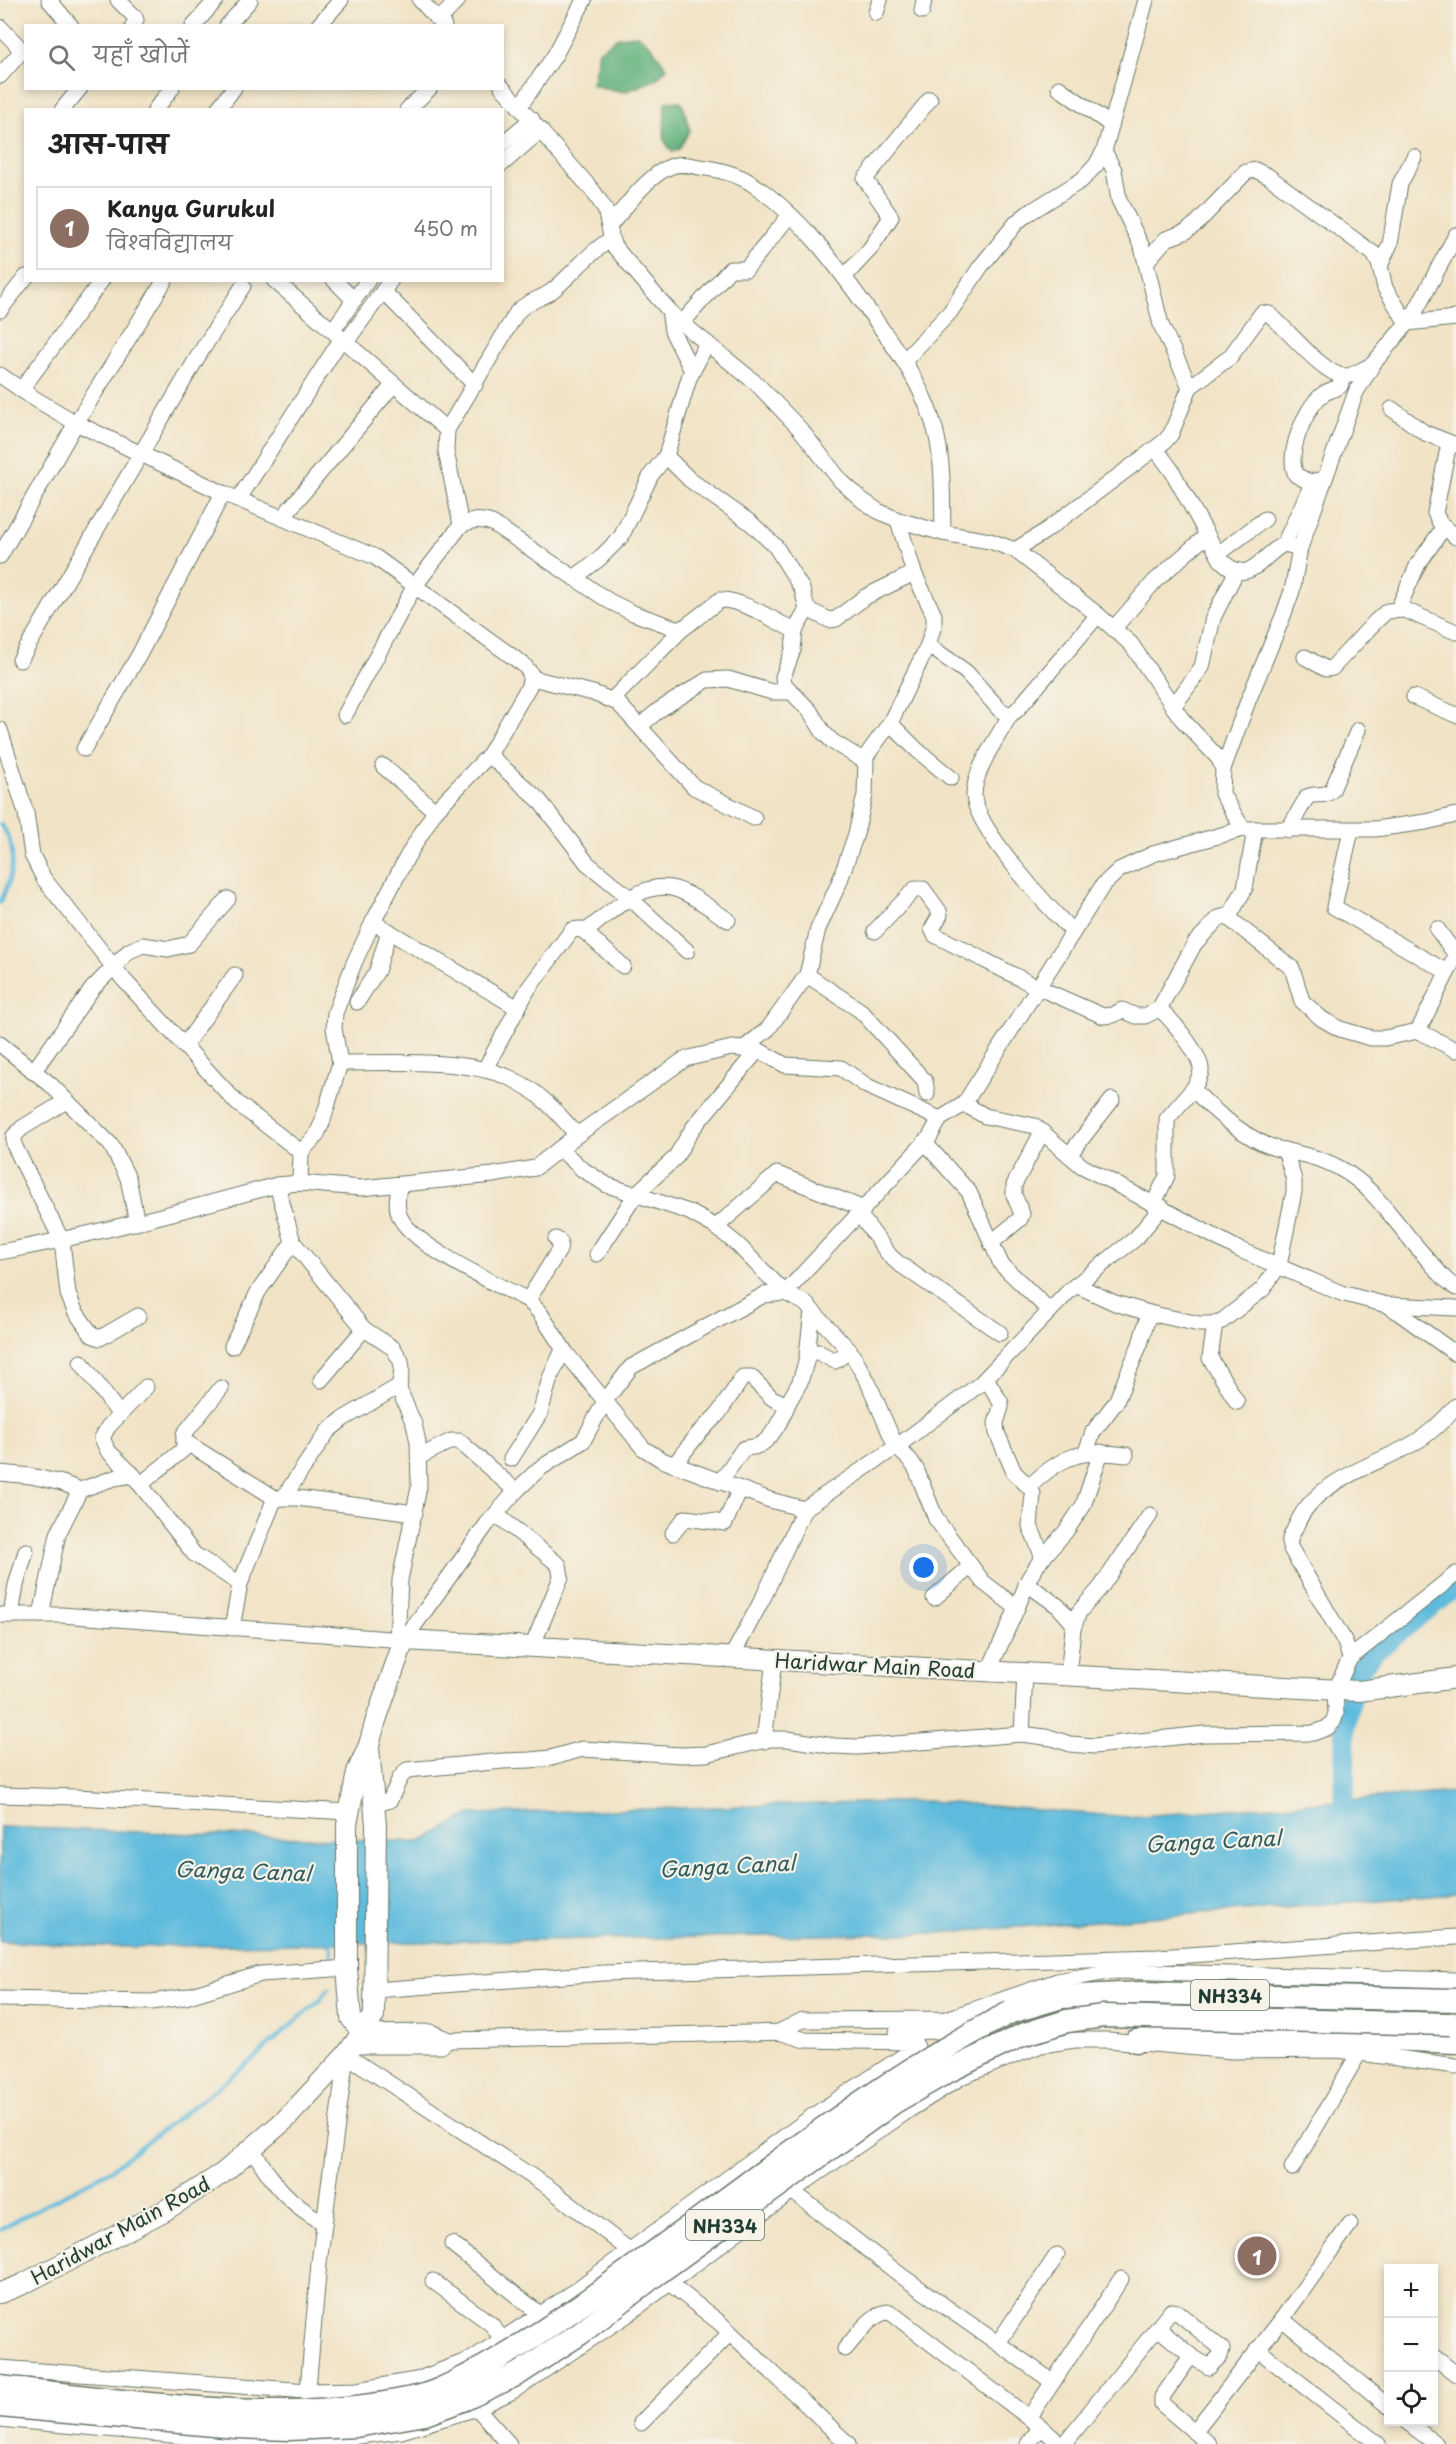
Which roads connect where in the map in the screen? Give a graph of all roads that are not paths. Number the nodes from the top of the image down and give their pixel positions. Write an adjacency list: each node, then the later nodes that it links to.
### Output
1 (49, 0): 11 (street)
2 (118, 0): 12 (street)
3 (216, 0): 13 (street)
4 (250, 0): 14 (street)
5 (341, 0): 15 (street)
6 (420, 0): 10 (street)
7 (458, 0): 10 (street)
8 (584, 0): 25 (street)
9 (1146, 0): 31 (street)
10 (442, 23)
11 (69, 24)
12 (134, 24)
13 (195, 24)
14 (229, 24)
15 (320, 24)
16 (0, 27): 17 (street)
17 (0, 76)
18 (1059, 88): 31 (street)
19 (504, 89): 25 (street)
20 (78, 90): 26 (street)
21 (170, 90): 27 (street)
22 (232, 90): 28 (street)
23 (428, 90): 29 (street)
24 (930, 99): 41 (street)
25 (520, 106): 30 (street)
26 (64, 108)
27 (157, 108)
28 (219, 108)
29 (409, 108)
30 (536, 124): 32 (street); 35 (street); 37 (street)
31 (1111, 124): 33 (street)
32 (504, 143)
33 (1104, 151): 39 (street); 58 (street)
34 (1414, 157): 40 (street)
35 (504, 162)
36 (790, 215): 37 (street); 41 (street); 54 (street)
37 (610, 233): 52 (street); 64 (street)
38 (1456, 235): 55 (street)
39 (1146, 262): 40 (street); 65 (street)
40 (1380, 266): 55 (street)
41 (844, 277): 58 (street)
42 (24, 280): 51 (street)
43 (101, 282): 66 (street)
44 (164, 282): 68 (street)
45 (276, 282): 56 (street)
46 (336, 282): 50 (street)
47 (367, 282): 50 (street)
48 (243, 286): 72 (street)
49 (387, 286): 56 (street); 64 (street)
50 (354, 300): 56 (street)
51 (0, 310)
52 (669, 310): 54 (street); 60 (street)
53 (1456, 318): 55 (street)
54 (682, 323): 57 (street)
55 (1407, 323): 59 (street)
56 (340, 337): 63 (street); 76 (street)
57 (707, 343): 60 (street); 79 (street)
58 (904, 361): 82 (street)
59 (1373, 364): 62 (street); 74 (street)
60 (692, 371): 73 (street)
61 (0, 375): 66 (street)
62 (1344, 376): 65 (street); 74 (street)
63 (394, 384): 69 (street); 77 (street)
64 (475, 385): 69 (street)
65 (1190, 387): 71 (street)
66 (21, 390): 68 (street)
67 (1392, 408): 70 (street)
68 (76, 423): 72 (street); 88 (street)
69 (447, 430): 80 (street)
70 (1453, 444): 81 (street)
71 (1156, 449): 83 (street); 86 (street)
72 (141, 453): 75 (street); 102 (street)
73 (666, 456): 91 (street); 93 (street)
74 (1318, 481): 84 (street); 85 (street)
75 (223, 493): 76 (street); 116 (street)
76 (238, 500): 77 (street)
77 (282, 518): 92 (street)
78 (1265, 519): 87 (street)
79 (898, 520): 82 (street); 90 (street)
80 (461, 525): 91 (street); 92 (street)
81 (1450, 532): 94 (street)
82 (943, 533): 86 (street)
83 (1207, 535): 87 (street); 96 (street)
84 (1284, 544): 85 (street); 89 (street)
85 (1300, 548): 120 (street)
86 (1015, 550): 95 (street)
87 (1218, 555): 89 (street)
88 (0, 556)
89 (1237, 570): 107 (street)
90 (914, 573): 93 (street); 100 (street)
91 (574, 578): 97 (street)
92 (414, 587): 103 (street); 109 (street)
93 (807, 609): 98 (street)
94 (1398, 609): 99 (street); 101 (street)
95 (1098, 615): 96 (street); 110 (street)
96 (1114, 628): 107 (street)
97 (681, 630): 98 (street); 106 (street)
98 (795, 631): 104 (street)
99 (1456, 632)
100 (928, 645): 110 (street); 112 (street)
101 (1305, 657)
102 (20, 660)
103 (532, 678): 106 (street); 117 (street)
104 (790, 692): 113 (street); 118 (street)
105 (1414, 698): 108 (street)
106 (612, 700): 113 (street)
107 (1173, 707): 120 (street)
108 (1450, 712): 111 (street)
109 (345, 715)
110 (1010, 715): 137 (street)
111 (1456, 721)
112 (890, 723): 118 (street); 121 (street)
113 (640, 726): 124 (street)
114 (0, 730): 139 (street)
115 (1358, 730): 126 (street)
116 (84, 749)
117 (489, 755): 122 (street); 128 (street)
118 (864, 759): 143 (street)
119 (383, 766): 122 (street)
120 (1223, 769): 125 (street)
121 (951, 778)
122 (435, 810): 132 (street)
123 (1456, 815): 127 (street)
124 (754, 818)
125 (1249, 829): 126 (street); 130 (street); 137 (street)
126 (1288, 830): 127 (street)
127 (1351, 830): 141 (street)
128 (630, 898): 131 (street); 136 (street); 138 (street)
129 (228, 899): 139 (street)
130 (1229, 917): 147 (street); 148 (street)
131 (728, 920)
132 (373, 922): 134 (street); 153 (street)
133 (1437, 929): 141 (street)
134 (389, 931): 145 (street); 146 (street)
135 (875, 931): 144 (street)
136 (585, 932): 140 (street); 146 (street)
137 (1073, 932): 144 (street)
138 (687, 951)
139 (113, 966): 150 (street); 155 (street)
140 (623, 966)
141 (1447, 972): 148 (street)
142 (235, 975): 150 (street)
143 (807, 975): 151 (street); 157 (street)
144 (1037, 987): 147 (street); 160 (street)
145 (357, 1002)
146 (518, 1008): 154 (street)
147 (1158, 1009): 156 (street)
148 (1418, 1031): 152 (street)
149 (0, 1044): 155 (street)
150 (184, 1046): 167 (street)
151 (750, 1050): 161 (street); 163 (street); 172 (street)
152 (1456, 1050)
153 (340, 1063): 154 (street); 167 (street)
154 (485, 1069): 163 (street)
155 (33, 1072): 159 (street)
156 (1193, 1089): 166 (street); 173 (street)
157 (927, 1094)
158 (1112, 1100): 168 (street)
159 (66, 1101): 175 (street); 178 (street)
160 (964, 1104): 161 (street); 162 (street)
161 (940, 1119): 164 (street)
162 (1042, 1132): 168 (street); 180 (street)
163 (577, 1135): 165 (street)
164 (924, 1142): 174 (street); 180 (street)
165 (560, 1149): 171 (street); 172 (street)
166 (1285, 1150): 183 (street); 185 (street)
167 (301, 1152): 169 (street)
168 (1069, 1155): 173 (street)
169 (300, 1183): 170 (street); 171 (street)
170 (276, 1185): 175 (street); 179 (street)
171 (399, 1185): 187 (street)
172 (636, 1194): 176 (street); 182 (street)
173 (1158, 1205): 183 (street); 184 (street)
174 (862, 1212): 176 (street); 186 (street); 196 (street)
175 (137, 1223): 178 (street)
176 (716, 1227): 186 (street)
177 (556, 1239): 187 (street)
178 (62, 1241): 181 (street); 193 (street)
179 (293, 1242): 195 (street); 197 (street)
180 (991, 1243): 191 (street)
181 (0, 1252)
182 (597, 1254)
183 (1279, 1265): 188 (street); 194 (street)
184 (1076, 1285): 191 (street); 192 (street)
185 (1456, 1288)
186 (785, 1293): 190 (street); 208 (street)
187 (528, 1300): 198 (street)
188 (1388, 1305): 189 (street); 200 (street)
189 (1456, 1308)
190 (812, 1311): 199 (street); 201 (street)
191 (1050, 1311): 203 (street)
192 (1149, 1313): 194 (street); 215 (street)
193 (138, 1316)
194 (1215, 1323): 209 (street)
195 (364, 1329): 204 (street); 205 (street)
196 (1000, 1333)
197 (232, 1346)
198 (563, 1350): 208 (street); 218 (street)
199 (850, 1351): 201 (street); 214 (street)
200 (1456, 1354)
201 (807, 1355): 210 (street)
202 (81, 1362): 212 (street)
203 (986, 1378): 214 (street); 223 (street)
204 (321, 1380)
205 (399, 1386): 217 (street); 227 (street)
206 (146, 1387): 212 (street)
207 (221, 1388): 213 (street)
208 (605, 1401): 219 (street); 226 (street)
209 (1237, 1402)
210 (788, 1403): 219 (street); 222 (street)
211 (1456, 1406): 248 (street)
212 (120, 1415): 221 (street)
213 (184, 1441): 221 (street); 227 (street)
214 (896, 1447): 228 (street); 235 (street)
215 (1093, 1452): 216 (street); 223 (street); 234 (street)
216 (1126, 1455)
217 (419, 1457): 226 (street); 229 (street)
218 (511, 1459)
219 (674, 1465): 222 (street)
220 (0, 1473): 225 (street)
221 (137, 1480): 225 (street); 238 (street)
222 (720, 1482): 224 (street)
223 (1029, 1487): 234 (street)
224 (740, 1489): 228 (street); 232 (street)
225 (80, 1490): 242 (street)
226 (516, 1491): 230 (street)
227 (279, 1498): 229 (street); 238 (street)
228 (804, 1509): 247 (street)
229 (415, 1513): 245 (street)
230 (496, 1514): 245 (street); 246 (street)
231 (1150, 1515): 243 (street)
232 (673, 1533)
233 (26, 1551): 241 (street)
234 (1043, 1557): 237 (street)
235 (971, 1566): 239 (street); 240 (street)
236 (1456, 1574): 248 (street)
237 (1026, 1582): 240 (street); 243 (street)
238 (240, 1584): 244 (street)
239 (934, 1598)
240 (1017, 1608): 250 (street)
241 (5, 1615): 242 (street)
242 (41, 1615): 244 (street)
243 (1074, 1624): 252 (street)
244 (232, 1628): 245 (street)
245 (401, 1640): 246 (main road, Haridwar Main Road); 257 (main road, Haridwar Main Road)
246 (532, 1647): 247 (main road, Haridwar Main Road)
247 (731, 1658): 249 (main road, Haridwar Main Road)
248 (1350, 1658): 254 (street)
249 (774, 1660): 250 (main road, Haridwar Main Road); 256 (street)
250 (989, 1670): 251 (main road, Haridwar Main Road)
251 (1025, 1672): 252 (main road, Haridwar Main Road); 255 (street)
252 (1068, 1675): 254 (main road, Haridwar Main Road)
253 (1456, 1678): 254 (main road, Haridwar Main Road)
254 (1345, 1691): 255 (street)
255 (1022, 1734): 256 (street)
256 (764, 1741): 259 (street)
257 (369, 1745): 259 (main road, Haridwar Main Road); 260 (main road, Haridwar Main Road)
258 (0, 1795): 260 (street)
259 (375, 1805): 263 (main road, Haridwar Main Road)
260 (348, 1818): 262 (main road, Haridwar Main Road)
261 (1456, 1937): 263 (street)
262 (347, 1964): 265 (street); 270 (main road, Haridwar Main Road)
263 (375, 1990): 270 (main road, Haridwar Main Road)
264 (1455, 1993): 266 (highway, NH334); 268 (street)
265 (0, 1999)
266 (1011, 2012): 268 (street, bridge); 298 (highway, NH334, bridge)
267 (1454, 2030): 269 (highway); 301 (highway, NH334, bridge)
268 (779, 2032): 270 (street); 279 (street)
269 (1136, 2041): 271 (street); 275 (street)
270 (353, 2045): 273 (main road, Haridwar Main Road); 276 (street); 279 (street)
271 (1359, 2053): 272 (street); 274 (street)
272 (1456, 2066)
273 (252, 2148): 276 (street); 284 (main road, Haridwar Main Road)
274 (1292, 2168)
275 (792, 2191): 283 (street); 290 (street)
276 (324, 2223): 299 (street)
277 (1350, 2224): 286 (street)
278 (452, 2244): 285 (street)
279 (630, 2251): 283 (street); 285 (street)
280 (1057, 2255): 290 (street)
281 (1121, 2279): 297 (street)
282 (433, 2281): 289 (street)
283 (670, 2284): 288 (street); 302 (street)
284 (0, 2293)
285 (541, 2315): 289 (street)
286 (1282, 2319): 292 (street); 300 (street)
287 (1158, 2328): 293 (street); 293 (street); 312 (street)
288 (730, 2333): 305 (street); 310 (street)
289 (503, 2340): 299 (street)
290 (998, 2343): 297 (street)
291 (845, 2349): 304 (street)
292 (1257, 2349): 307 (street); 314 (street)
293 (1191, 2356): 307 (street)
294 (1438, 2360): 296 (street)
295 (0, 2368): 299 (street)
296 (1456, 2374)
297 (1053, 2382): 304 (street)
298 (0, 2387)
299 (308, 2391): 308 (street)
300 (1384, 2396)
301 (0, 2406)
302 (477, 2408): 308 (street); 309 (street)
303 (0, 2419): 308 (street)
304 (1035, 2422): 311 (street); 312 (street)
305 (641, 2423)
306 (1413, 2426): 315 (street)
307 (1194, 2432): 313 (street)
308 (299, 2444)
309 (510, 2444)
310 (848, 2444)
311 (1028, 2444)
312 (1062, 2444)
313 (1209, 2444)
314 (1378, 2444)
315 (1436, 2444)

